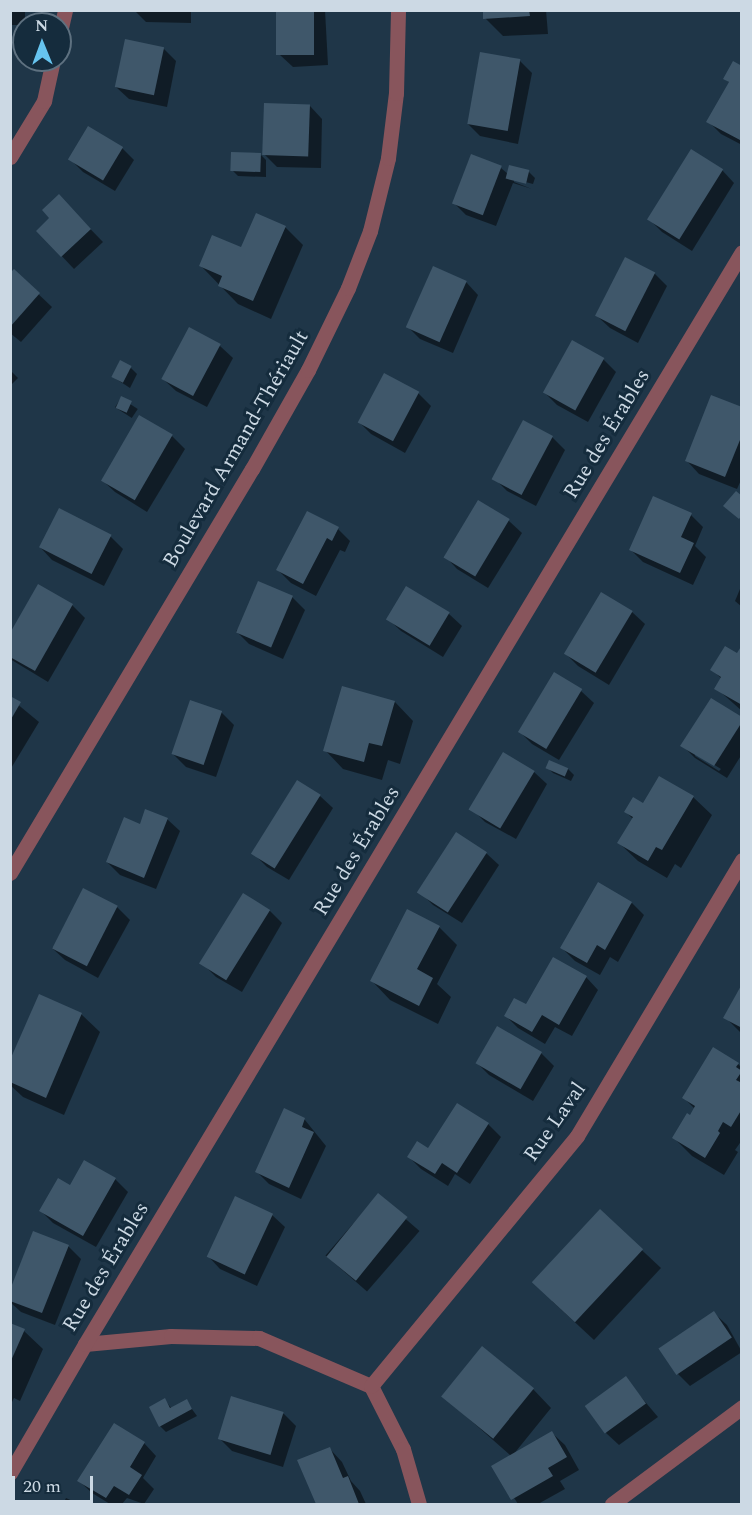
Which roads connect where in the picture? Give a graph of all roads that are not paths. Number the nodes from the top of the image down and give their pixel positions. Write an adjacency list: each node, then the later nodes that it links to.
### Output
1 (398, 10): 6 (street, Boulevard Armand-Thériault)
2 (50, 72): 3 (street)
3 (10, 158)
4 (741, 252): 7 (street, Rue des Érables)
5 (741, 860): 8 (street, Rue Laval)
6 (10, 873)
7 (85, 1344): 8 (street); 10 (street, Rue des Érables)
8 (371, 1386): 11 (street)
9 (741, 1407): 12 (street)
10 (10, 1473)
11 (419, 1504)
12 (612, 1504)

